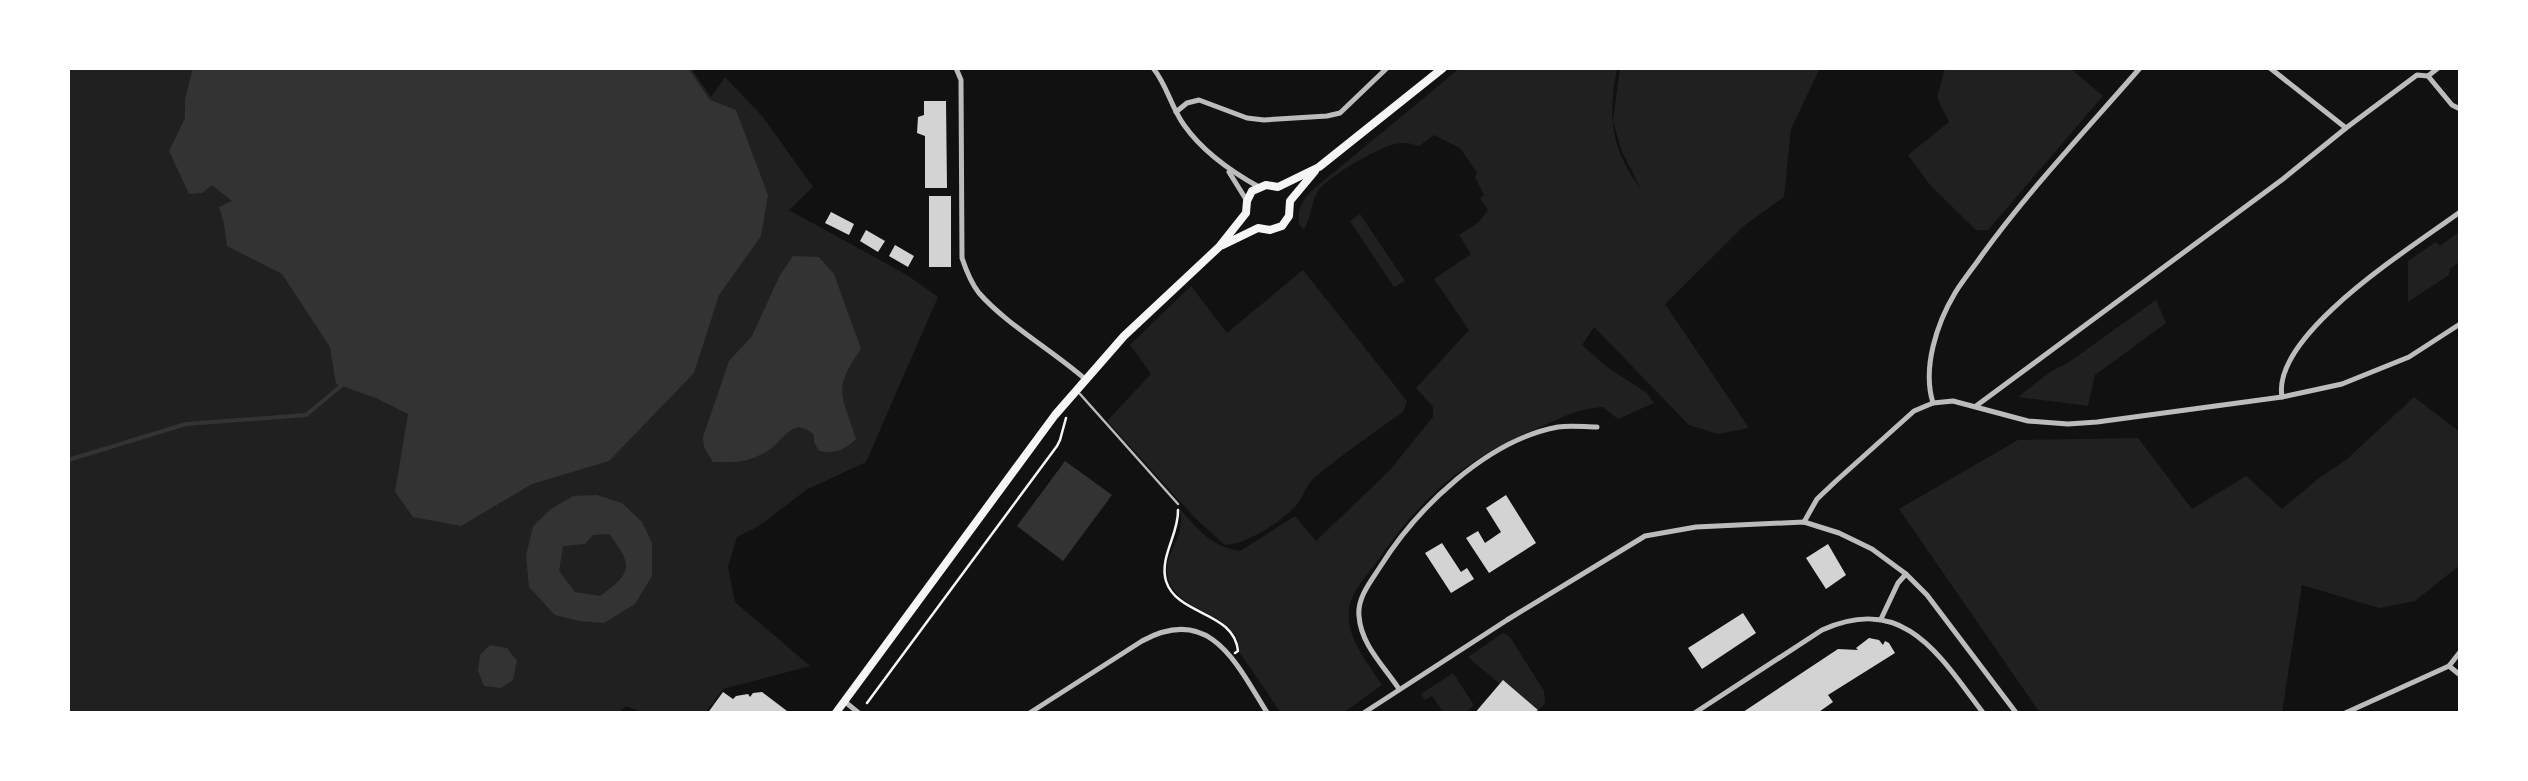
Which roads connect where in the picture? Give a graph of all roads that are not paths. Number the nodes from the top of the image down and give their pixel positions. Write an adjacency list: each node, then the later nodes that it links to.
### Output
1 (956, 68): 23 (street)
2 (1153, 68): 10 (street)
3 (1387, 68): 10 (street)
4 (1443, 68): 12 (main road)
5 (2140, 68): 26 (street)
6 (2270, 68): 11 (street)
7 (2438, 68): 8 (street)
8 (2428, 76): 9 (street); 11 (street)
9 (2460, 110)
10 (1176, 112): 13 (street)
11 (2346, 128): 27 (street)
12 (1318, 167): 15 (main road); 17 (main road)
13 (1228, 170): 14 (street); 16 (street)
14 (1259, 187): 15 (main road); 16 (main road)
15 (1278, 187): 17 (main road)
16 (1246, 200): 19 (main road)
17 (1290, 201): 20 (main road)
18 (2460, 212): 25 (street)
19 (1246, 213): 20 (main road); 21 (main road)
20 (1258, 228): 21 (main road)
21 (1219, 247): 23 (main road)
22 (2460, 324): 25 (street)
23 (1085, 379): 24 (main road)
24 (1075, 390): 29 (lane); 37 (main road)
25 (2282, 398): 27 (street)
26 (1932, 403): 27 (street); 30 (street)
27 (1976, 406)
28 (1597, 426): 36 (street)
29 (1178, 504)
30 (1804, 522): 31 (street); 36 (street)
31 (1906, 574): 32 (street); 45 (street)
32 (1881, 620): 43 (street); 44 (street)
33 (2460, 652): 34 (street)
34 (2449, 666): 35 (street); 46 (street)
35 (2460, 675)
36 (1399, 690): 42 (street)
37 (844, 700): 38 (main road); 39 (street)
38 (835, 714)
39 (860, 714)
40 (1028, 714): 41 (street)
41 (1268, 714)
42 (1362, 714)
43 (1693, 714)
44 (1984, 714)
45 (2017, 714)
46 (2343, 714)

